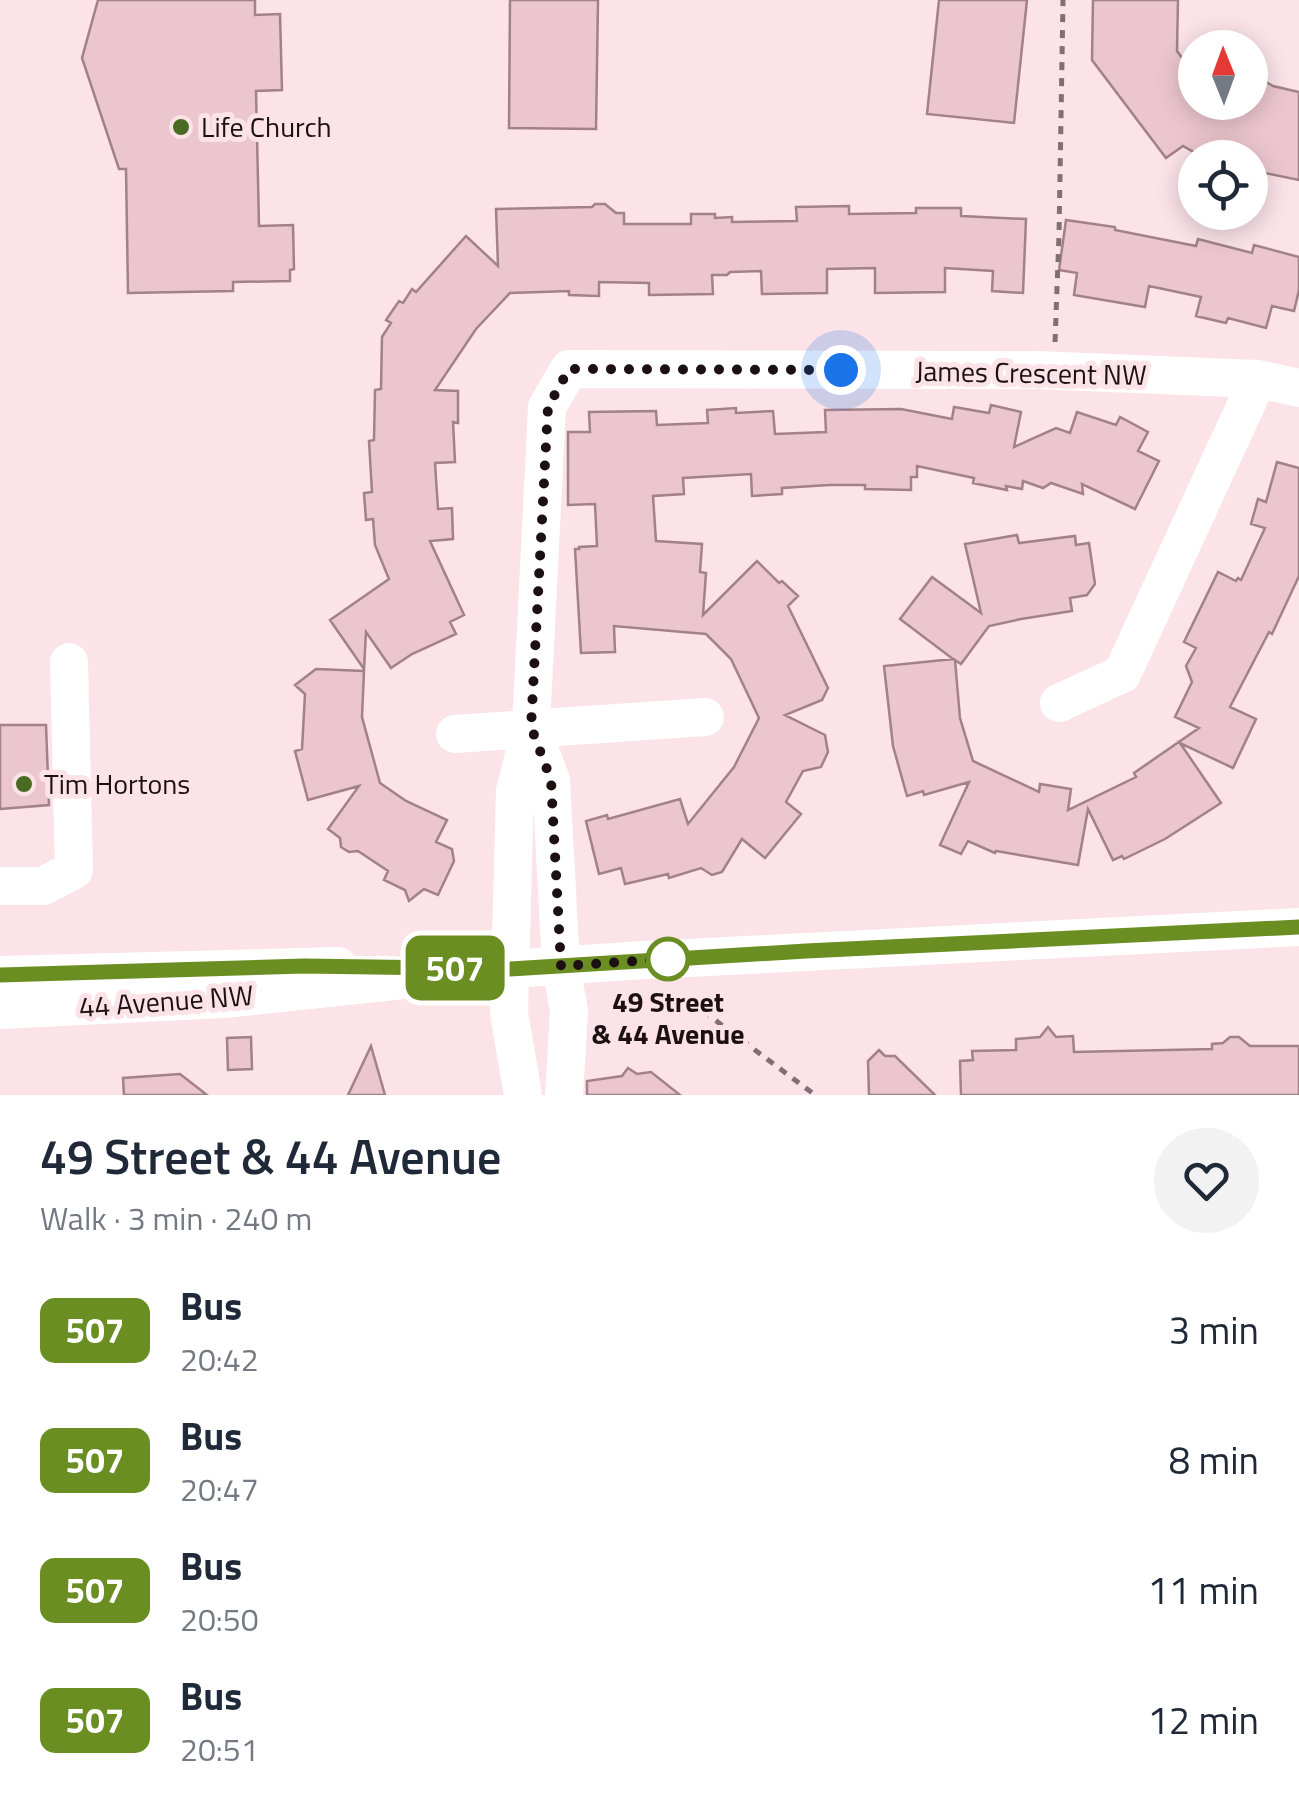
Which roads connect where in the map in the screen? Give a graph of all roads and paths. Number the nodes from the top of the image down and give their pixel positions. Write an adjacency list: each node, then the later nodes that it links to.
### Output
1 (1063, 0): 2 (path)
2 (1054, 373): 3 (street, James Crescent NW); 8 (street, James Crescent NW)
3 (1258, 379): 4 (street, James Crescent NW); 6 (street)
4 (1299, 388)
5 (69, 662): 10 (street)
6 (1059, 703)
7 (706, 717): 8 (street)
8 (531, 727): 9 (street); 14 (street, James Crescent NW); 15 (street, James Crescent NW)
9 (455, 734)
10 (74, 870): 11 (street); 12 (street)
11 (0, 886)
12 (0, 902)
13 (1299, 927): 14 (street, 44 Avenue NW)
14 (561, 966): 15 (street, 44 Avenue NW); 20 (street, James Crescent NW)
15 (510, 969): 16 (street, 44 Avenue NW); 17 (street, 44 Avenue NW); 19 (street, James Crescent NW)
16 (0, 975)
17 (0, 1010)
18 (703, 1011): 21 (path)
19 (523, 1095)
20 (564, 1095)
21 (815, 1095)

